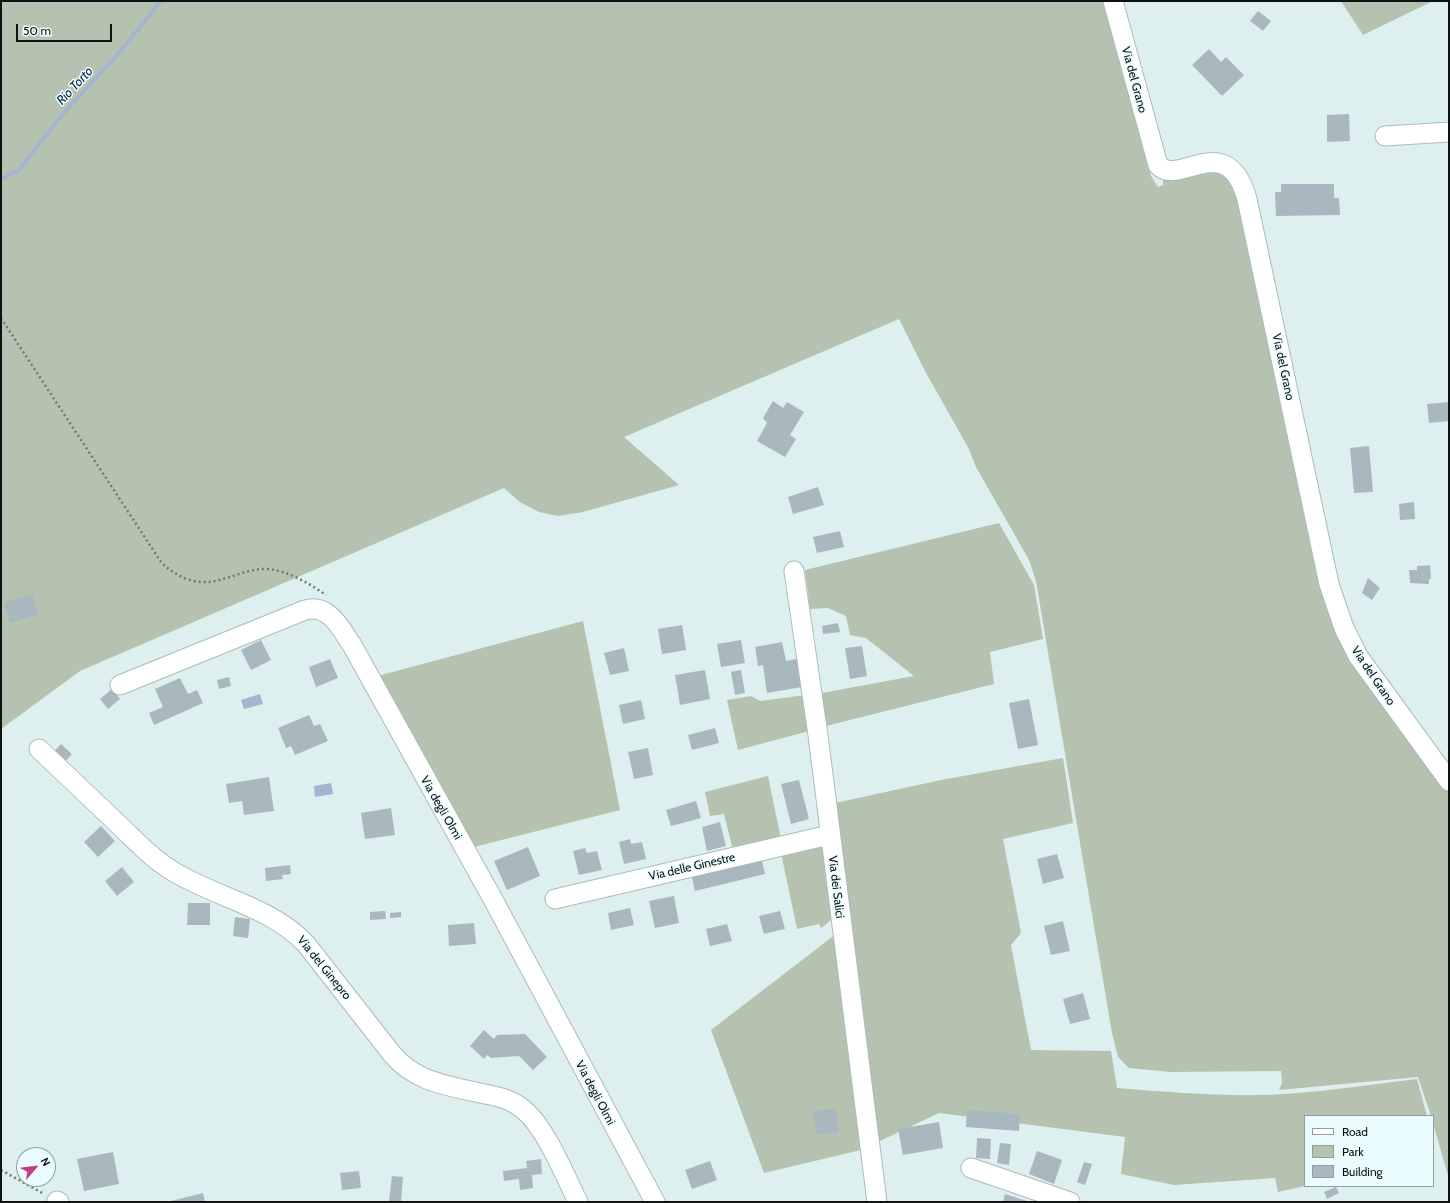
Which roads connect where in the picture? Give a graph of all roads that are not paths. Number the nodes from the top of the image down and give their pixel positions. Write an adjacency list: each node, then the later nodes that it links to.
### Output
1 (1113, 1): 7 (street, Via del Grano)
2 (1449, 132): 3 (street)
3 (1385, 136)
4 (794, 572): 8 (street, Via dei Salici)
5 (120, 685): 12 (street, Via degli Olmi)
6 (39, 749): 11 (street, Via del Ginepro)
7 (1449, 781)
8 (829, 835): 9 (street, Via delle Ginestre); 13 (street, Via dei Salici)
9 (555, 899)
10 (971, 1168): 14 (street)
11 (578, 1202)
12 (656, 1202)
13 (877, 1202)
14 (1070, 1202)

